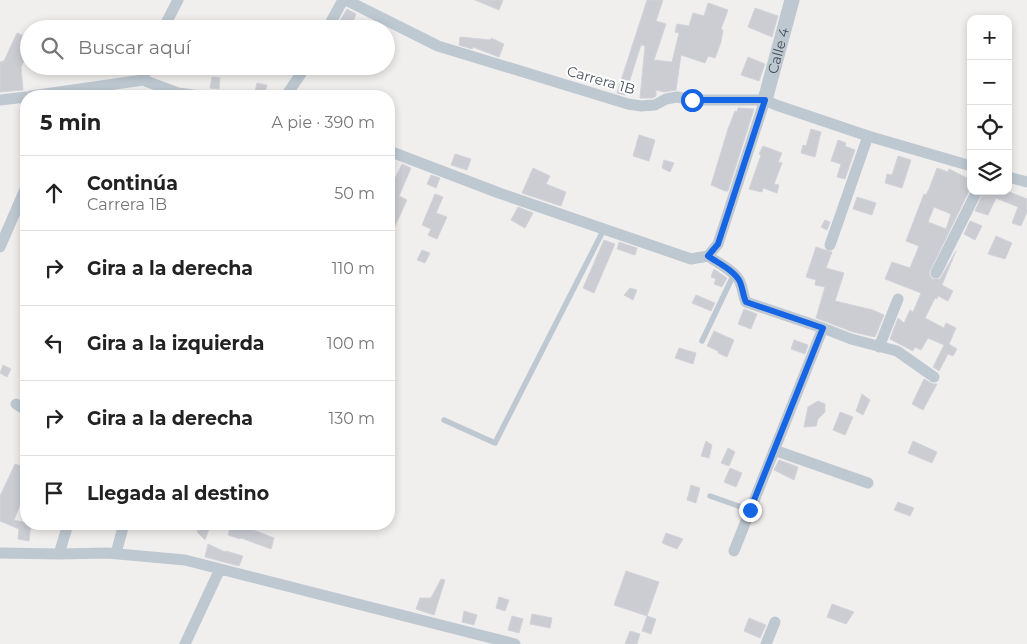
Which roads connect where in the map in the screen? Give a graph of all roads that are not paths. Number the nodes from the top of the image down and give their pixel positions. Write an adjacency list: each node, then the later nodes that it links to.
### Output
1 (178, 0): 4 (street)
2 (344, 0): 5 (street); 6 (street, Carrera 1B)
3 (792, 0): 16 (street, Calle 4)
4 (168, 20)
5 (332, 20)
6 (385, 20)
7 (395, 25): 16 (street, Carrera 1B)
8 (145, 75): 10 (street)
9 (300, 75): 13 (street)
10 (144, 80): 11 (street); 12 (street)
11 (88, 90)
12 (156, 90)
13 (290, 90)
14 (20, 98): 15 (street)
15 (0, 100)
16 (765, 100): 17 (street, Carrera 1B); 27 (street)
17 (868, 136): 19 (street, Carrera 1B); 25 (street)
18 (395, 153): 24 (street)
19 (967, 165)
20 (1012, 178): 21 (street)
21 (1027, 182)
22 (975, 195): 28 (street)
23 (20, 201): 26 (street)
24 (604, 229): 27 (street); 35 (lane)
25 (830, 246)
26 (0, 247)
27 (708, 256): 29 (street)
28 (936, 273)
29 (734, 274): 31 (street); 32 (lane)
30 (898, 298): 33 (street)
31 (823, 328): 33 (street); 36 (street)
32 (702, 341)
33 (880, 347): 34 (street)
34 (934, 377)
35 (444, 420)
36 (774, 450): 37 (street); 39 (street)
37 (868, 483)
38 (710, 496): 39 (lane)
39 (750, 510): 42 (street)
40 (66, 530): 45 (street)
41 (122, 530): 44 (street)
42 (734, 551)
43 (0, 553): 45 (street)
44 (116, 553): 45 (street); 46 (street)
45 (59, 554)
46 (220, 569): 48 (street); 49 (street)
47 (775, 622): 50 (street)
48 (184, 644)
49 (514, 644)
50 (766, 644)

